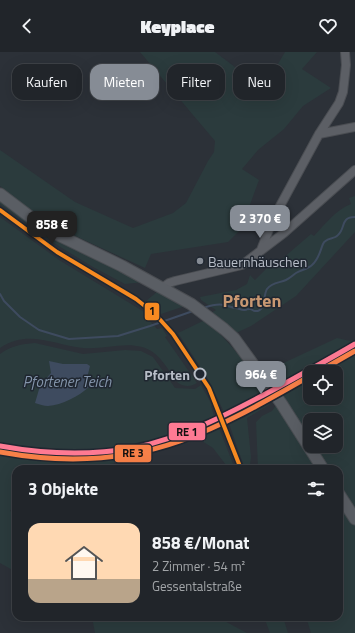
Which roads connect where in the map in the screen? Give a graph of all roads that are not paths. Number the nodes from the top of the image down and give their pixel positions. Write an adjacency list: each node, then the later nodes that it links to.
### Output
1 (345, 52): 3 (street)
2 (355, 127): 3 (street)
3 (319, 134): 6 (street)
4 (355, 170): 6 (street)
5 (0, 194): 7 (main road)
6 (261, 251): 7 (street)
7 (162, 288): 8 (main road)
8 (320, 465)
9 (343, 500): 10 (main road)
10 (355, 519)

